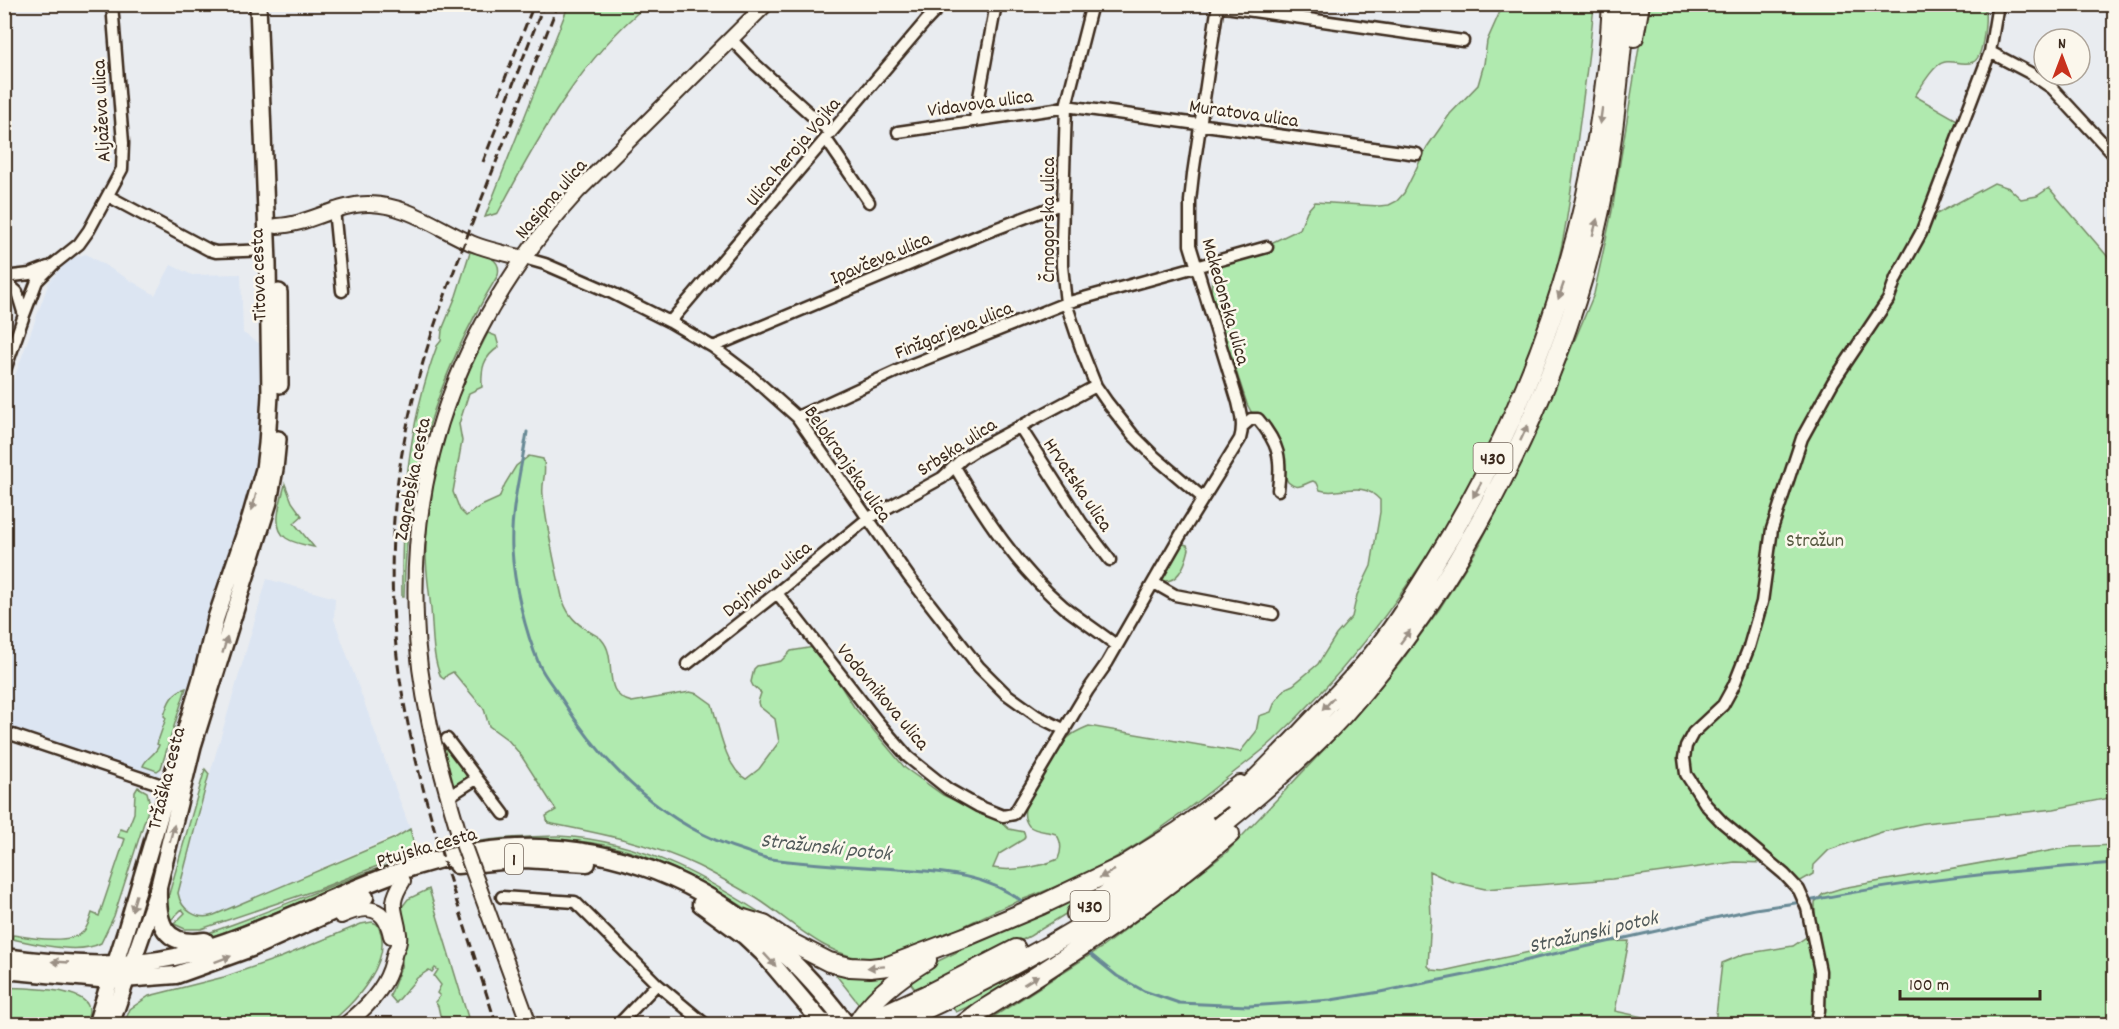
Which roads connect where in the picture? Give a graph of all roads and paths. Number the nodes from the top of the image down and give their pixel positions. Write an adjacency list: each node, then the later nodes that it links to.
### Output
1 (112, 4): 23 (street, Aljaževa ulica)
2 (258, 4): 29 (main road, Titova cesta)
3 (268, 4): 27 (main road, Titova cesta)
4 (766, 4): 12 (street, Nasipna ulica)
5 (942, 4): 20 (street, Ulica heroja Vojka)
6 (996, 4): 17 (street)
7 (1092, 4): 16 (street, Črnogorska ulica)
8 (1640, 4): 15 (highway)
9 (1998, 4): 14 (street)
10 (1218, 5): 13 (street); 18 (street, Makedonska ulica)
11 (1615, 7): 15 (highway, 430); 58 (highway, 430, one-way to 58)
12 (731, 39): 20 (street); 30 (street, Nasipna ulica)
13 (1463, 41)
14 (1990, 52): 22 (street); 91 (street)
15 (1618, 93): 58 (highway, 430, one-way to 15)
16 (1066, 106): 17 (street, Vidavova ulica); 18 (street, Muratova ulica); 25 (street, Črnogorska ulica)
17 (975, 119): 19 (street, Vidavova ulica)
18 (1200, 124): 21 (street, Muratova ulica); 32 (street, Makedonska ulica)
19 (898, 132)
20 (828, 136): 24 (street); 37 (street, Ulica heroja Vojka)
21 (1417, 154)
22 (2115, 155)
23 (108, 196): 29 (street); 31 (street, Aljaževa ulica)
24 (868, 202)
25 (1063, 203): 35 (street, Črnogorska ulica); 38 (street, Ipavčeva ulica)
26 (334, 209): 27 (street, Nasipna ulica); 30 (street, Nasipna ulica); 34 (street)
27 (277, 226): 48 (main road, Titova cesta)
28 (1267, 247): 32 (street, Finžgarjeva ulica)
29 (267, 250): 48 (main road, Titova cesta, one-way to 48)
30 (524, 258): 37 (street, Belokranjska ulica); 61 (street, Zagrebška cesta)
31 (54, 264): 33 (street, Aljaževa ulica); 36 (street, Aljaževa ulica)
32 (1195, 265): 35 (street, Finžgarjeva ulica); 42 (street, Makedonska ulica)
33 (4, 279): 36 (street)
34 (342, 291)
35 (1066, 303): 40 (street, Črnogorska ulica); 41 (street, Finžgarjeva ulica)
36 (24, 315): 39 (street, Aljaževa ulica)
37 (670, 322): 38 (street, Belokranjska ulica)
38 (713, 347): 41 (street, Belokranjska ulica)
39 (4, 373)
40 (1096, 386): 43 (street, Srbska ulica); 46 (street, Črnogorska ulica)
41 (797, 417): 47 (street, Belokranjska ulica)
42 (1243, 426): 45 (street); 46 (street)
43 (1020, 427): 44 (street, Srbska ulica); 49 (street, Hrvatska ulica)
44 (955, 467): 47 (street, Srbska ulica); 53 (street)
45 (1278, 490)
46 (1203, 498): 50 (street)
47 (867, 519): 51 (street, Dajnkova ulica); 55 (street, Belokranjska ulica)
48 (250, 539): 60 (main road, Tržaška cesta); 64 (main road, Tržaška cesta, one-way to 48)
49 (1110, 560)
50 (1154, 583): 52 (street); 53 (street)
51 (777, 593): 54 (street, Dajnkova ulica); 55 (street, Vodovnikova ulica)
52 (1273, 614)
53 (1116, 645): 55 (street)
54 (687, 664)
55 (1065, 730)
56 (4, 732): 60 (street, Tržaška cesta)
57 (447, 739): 59 (street, Ptujska cesta)
58 (1283, 763): 68 (highway, one-way to 68); 78 (highway, one-way to 58); 79 (highway, 430)
59 (476, 779): 61 (street); 62 (street, Ptujska cesta)
60 (168, 787): 73 (main road, Tržaška cesta, one-way to 73)
61 (448, 797): 83 (street, Zagrebška cesta, bridge)
62 (504, 814)
63 (403, 881): 67 (main road, Ptujska cesta / 1); 70 (street, Ptujska cesta); 86 (main road, Ptujska cesta / 1, one-way to 86)
64 (158, 889): 69 (main road); 72 (main road, Tržaška cesta)
65 (502, 897): 77 (street)
66 (744, 919): 68 (highway, one-way to 66); 69 (main road, Ptujska cesta / 1); 87 (main road, Ptujska cesta / 1)
67 (311, 922): 70 (street, Ptujska cesta); 75 (main road, Ptujska cesta / 1, one-way to 67)
68 (970, 935): 88 (highway)
69 (229, 940): 72 (main road, Ptujska cesta / 1)
70 (395, 953): 82 (street)
71 (4, 957): 73 (main road, 1, one-way to 71)
72 (133, 962): 73 (main road, Ptujska cesta / 1); 75 (main road, Tržaška cesta)
73 (115, 963): 76 (main road, Tržaška cesta)
74 (4, 970): 76 (main road, 1)
75 (128, 979): 76 (main road, 1); 81 (main road, Tržaška cesta)
76 (110, 980): 80 (main road, Tržaška cesta)
77 (657, 984): 84 (street); 85 (street)
78 (981, 1011): 89 (highway); 90 (highway)
79 (885, 1021)
80 (96, 1024)
81 (111, 1024)
82 (346, 1024)
83 (529, 1024)
84 (619, 1024)
85 (705, 1024)
86 (824, 1024)
87 (846, 1024)
88 (857, 1024)
89 (951, 1024)
90 (964, 1024)
91 (1816, 1024)

